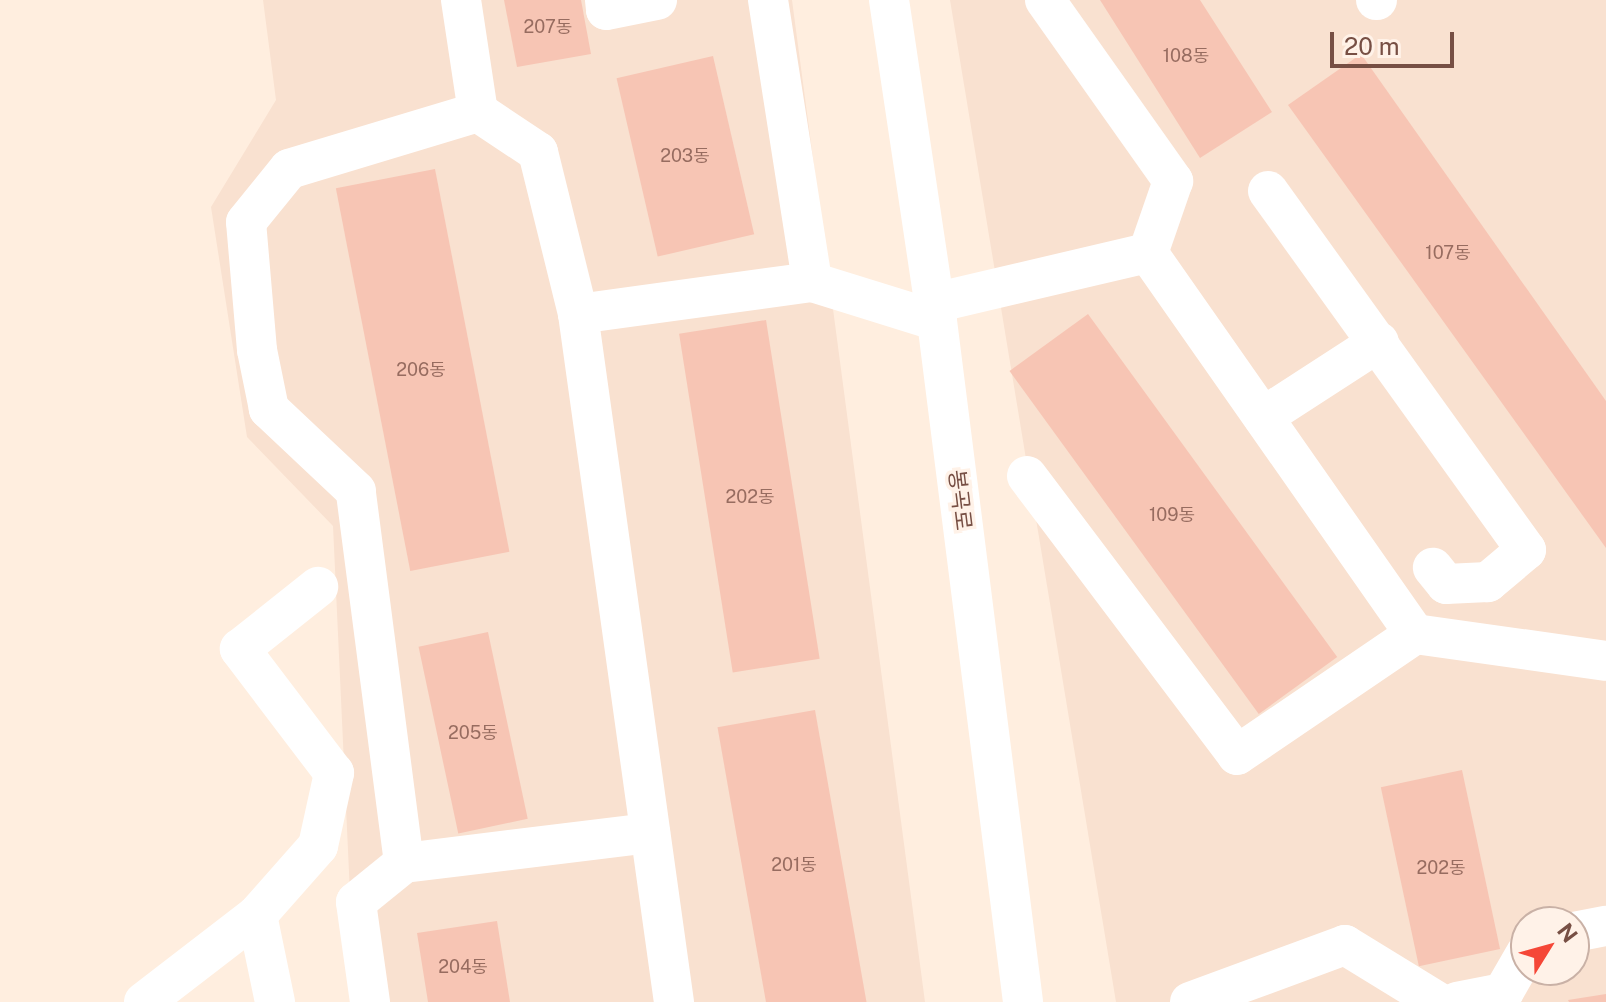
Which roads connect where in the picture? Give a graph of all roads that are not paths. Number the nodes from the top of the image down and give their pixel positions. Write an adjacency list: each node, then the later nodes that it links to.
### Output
1 (461, 0): 7 (street)
2 (605, 0): 3 (street)
3 (657, 0)
4 (768, 0): 10 (street)
5 (889, 0): 11 (street, 봉곡로)
6 (1045, 0): 9 (street)
7 (478, 112): 12 (street); 21 (street)
8 (1268, 191): 13 (street)
9 (1148, 253): 11 (street); 14 (street)
10 (812, 282): 11 (street); 12 (street)
11 (936, 312): 28 (street, 봉곡로)
12 (578, 314): 20 (street)
13 (1379, 342): 14 (street); 16 (street)
14 (1263, 417): 18 (street)
15 (1027, 476): 18 (street)
16 (1433, 568)
17 (318, 587): 22 (street)
18 (1415, 634): 19 (street)
19 (1606, 661)
20 (650, 833): 21 (street); 27 (street)
21 (404, 863): 26 (street)
22 (257, 915): 24 (street); 25 (street)
23 (1510, 981): 31 (street)
24 (144, 1002)
25 (275, 1002)
26 (370, 1002)
27 (674, 1002)
28 (1023, 1002)
29 (1190, 1002): 30 (street)
30 (1438, 1002)
31 (1457, 1002)

